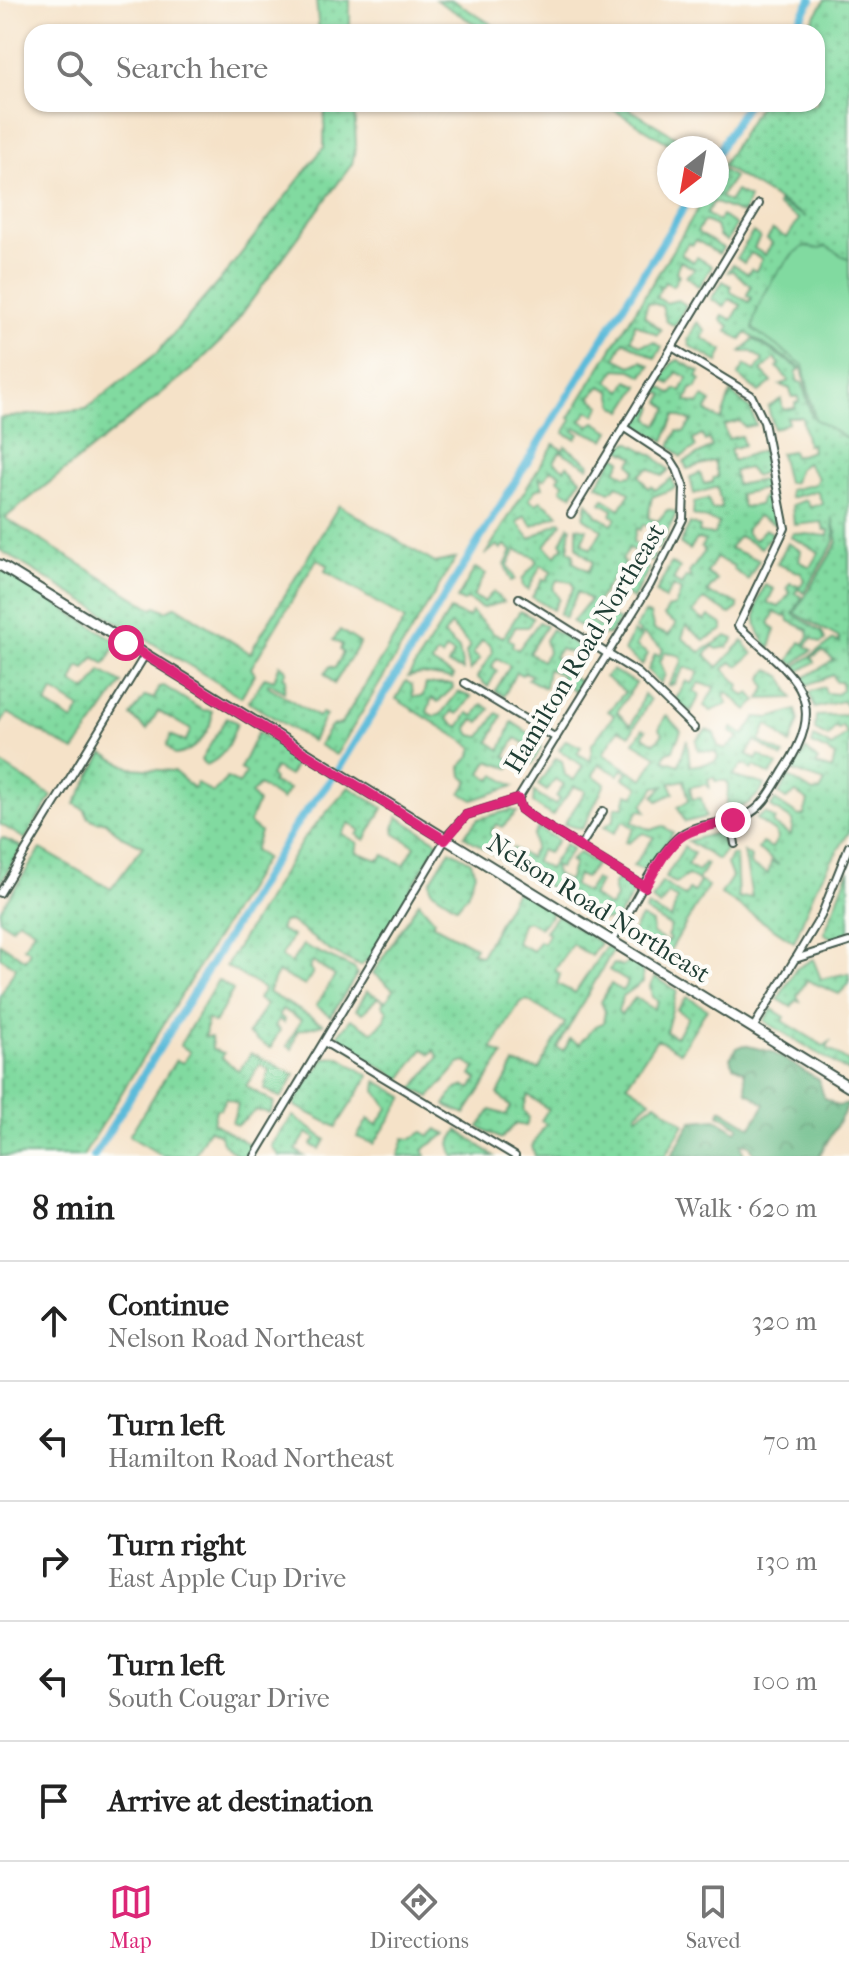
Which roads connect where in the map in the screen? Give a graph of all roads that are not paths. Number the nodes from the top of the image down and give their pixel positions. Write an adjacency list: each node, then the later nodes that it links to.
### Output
1 (759, 204): 2 (street)
2 (672, 347): 3 (street); 14 (street)
3 (623, 427): 4 (street); 7 (street, Hamilton Road Northeast)
4 (571, 514)
5 (0, 565): 8 (street, Nelson Road Northeast)
6 (519, 598): 7 (street)
7 (607, 653): 10 (street); 11 (street, Hamilton Road Northeast)
8 (145, 655): 15 (street, Nelson Road Northeast); 20 (street)
9 (465, 683): 11 (street)
10 (694, 728)
11 (556, 738): 12 (street, Hamilton Road Northeast)
12 (518, 799): 15 (street, Hamilton Road Northeast); 18 (street)
13 (603, 811): 18 (street)
14 (731, 821): 16 (street); 19 (street)
15 (445, 840): 21 (street, Nelson Road Northeast); 25 (street, Hamilton Road Northeast)
16 (735, 844)
17 (849, 846): 23 (street)
18 (580, 847): 19 (street)
19 (645, 887): 21 (street)
20 (0, 893)
21 (612, 942): 24 (street, Nelson Road Northeast)
22 (849, 942): 23 (street)
23 (795, 959): 24 (street)
24 (753, 1028): 26 (street, Nelson Road Northeast)
25 (324, 1042): 27 (street, Hamilton Road Northeast); 28 (street)
26 (849, 1087)
27 (255, 1156)
28 (515, 1156)

